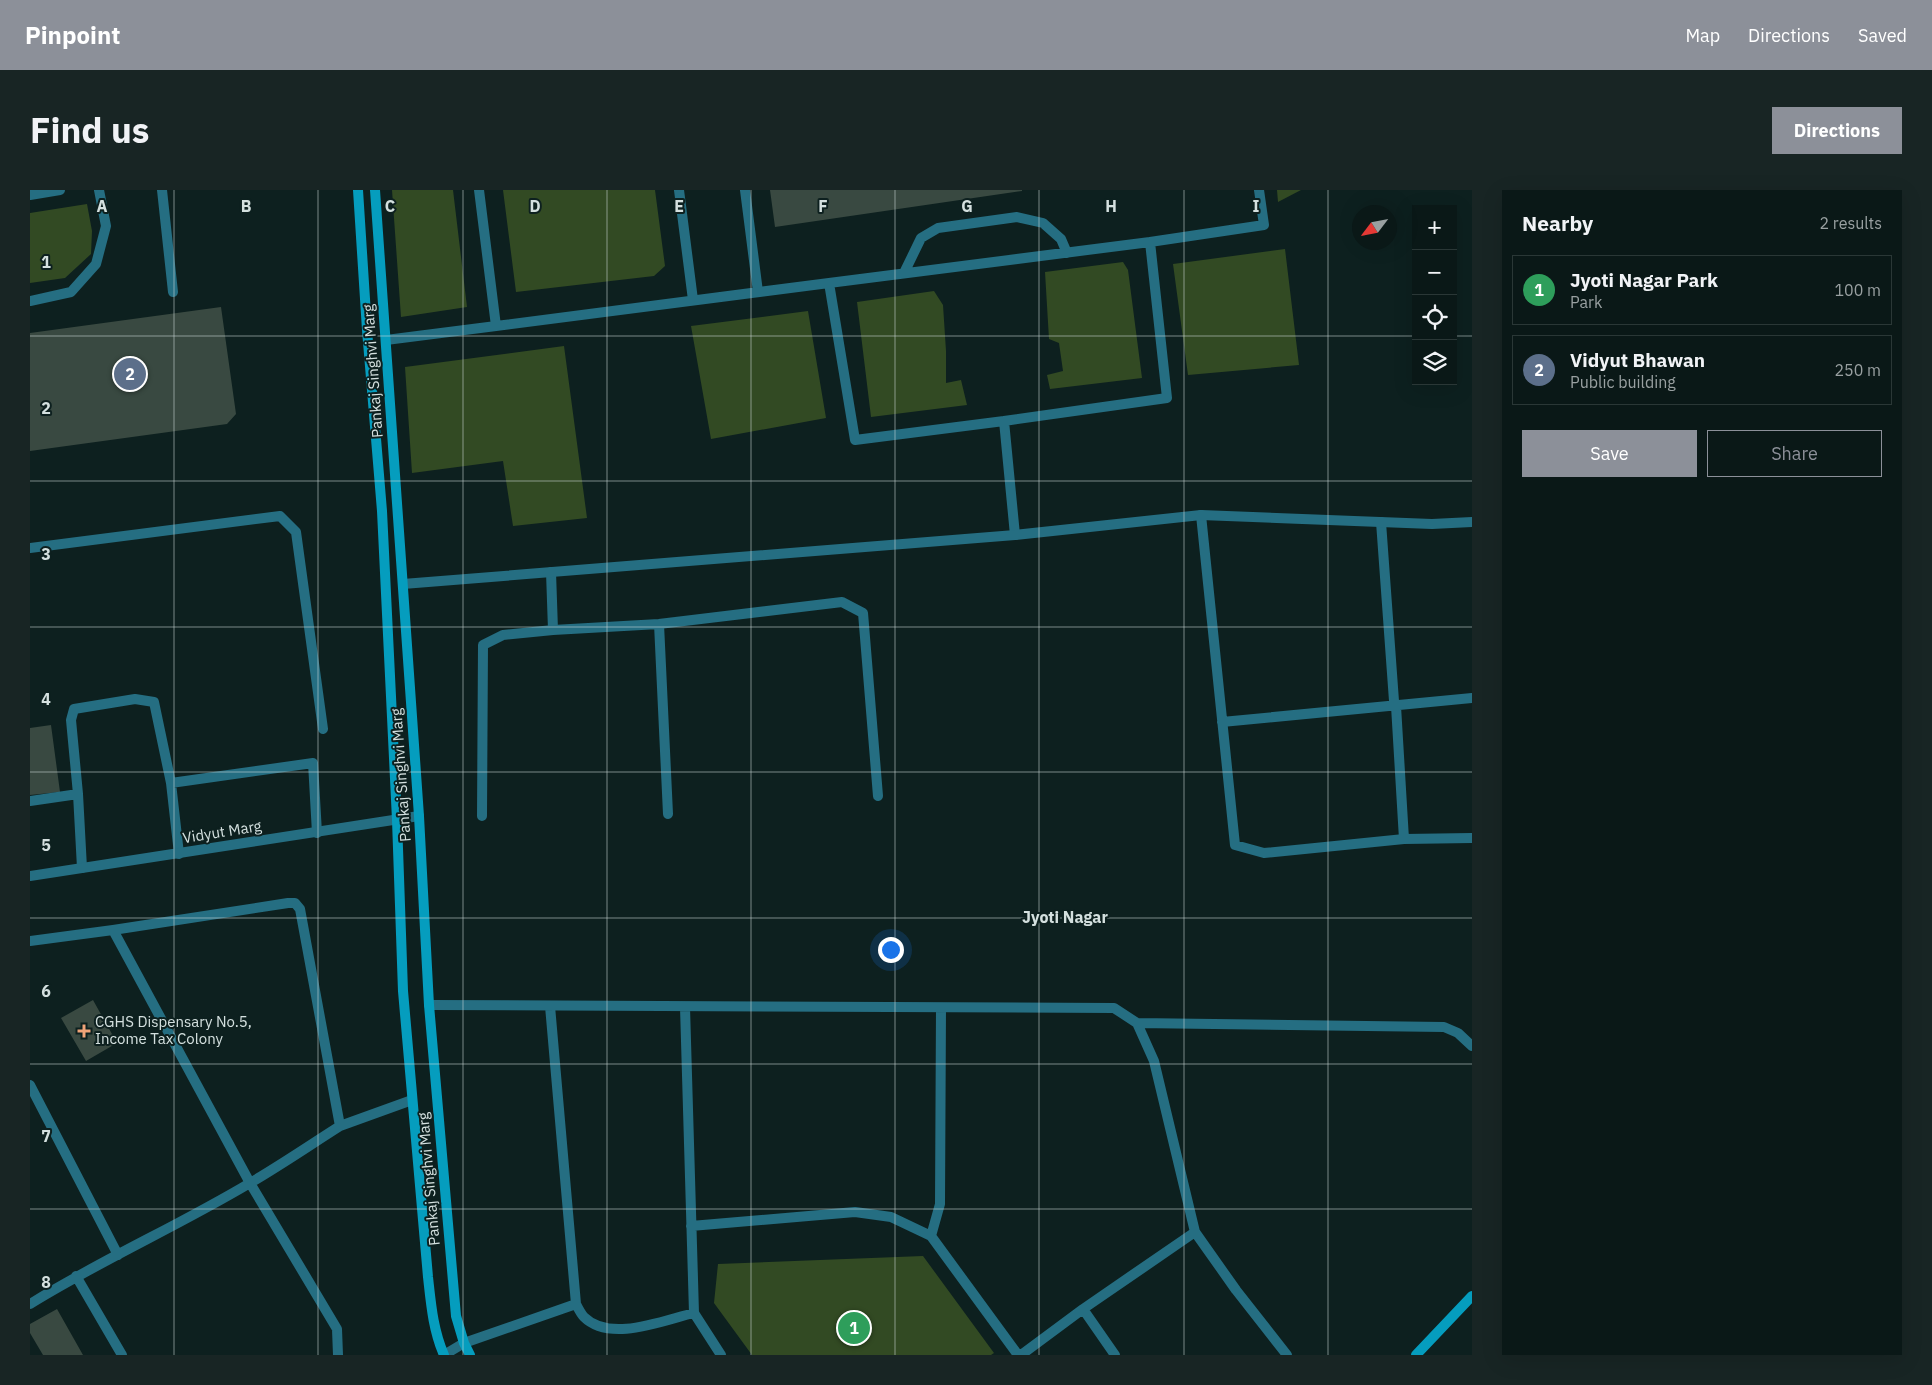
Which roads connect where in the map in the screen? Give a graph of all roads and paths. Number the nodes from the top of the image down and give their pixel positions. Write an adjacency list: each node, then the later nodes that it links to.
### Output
1 (60, 190): 10 (street)
2 (99, 190): 18 (street)
3 (162, 190): 15 (street)
4 (358, 190): 29 (street, Pankaj Singhvi Marg)
5 (375, 190): 20 (street, Pankaj Singhvi Marg)
6 (479, 190): 19 (street)
7 (679, 190): 17 (street)
8 (745, 190): 16 (street)
9 (1259, 190): 11 (street)
10 (30, 195)
11 (1150, 242): 12 (street); 21 (street)
12 (1067, 253): 13 (street); 13 (street)
13 (904, 273): 14 (street)
14 (829, 283): 16 (street); 21 (street)
15 (174, 292)
16 (758, 292): 17 (street)
17 (693, 300): 19 (street)
18 (30, 301)
19 (496, 326): 20 (street)
20 (386, 340): 28 (street, Pankaj Singhvi Marg)
21 (1004, 421): 25 (street)
22 (1201, 515): 23 (street); 25 (street); 34 (street)
23 (1381, 522): 24 (street); 33 (street)
24 (1472, 522)
25 (1015, 535): 27 (street)
26 (30, 548): 35 (street)
27 (551, 572): 28 (street); 31 (street)
28 (403, 584): 29 (street); 41 (street, Pankaj Singhvi Marg)
29 (385, 586): 43 (street, Pankaj Singhvi Marg)
30 (659, 624): 31 (street); 38 (street); 40 (street)
31 (553, 630): 42 (street)
32 (1472, 698): 33 (street)
33 (1396, 706): 34 (street); 46 (street)
34 (1222, 722): 46 (street)
35 (323, 729)
36 (171, 783): 37 (street); 44 (street); 47 (street)
37 (78, 794): 39 (street); 48 (street)
38 (878, 796)
39 (30, 801)
40 (668, 814)
41 (419, 816): 43 (street, Vidyut Marg); 52 (street, Pankaj Singhvi Marg)
42 (482, 816)
43 (397, 820): 44 (street, Vidyut Marg); 59 (street, Pankaj Singhvi Marg)
44 (317, 833): 47 (street, Vidyut Marg)
45 (1472, 838): 46 (street)
46 (1404, 839)
47 (179, 854): 48 (street, Vidyut Marg)
48 (82, 868): 49 (street, Vidyut Marg)
49 (30, 876)
50 (113, 930): 51 (street); 60 (street); 61 (street)
51 (30, 940)
52 (429, 1005): 53 (street); 72 (street, Pankaj Singhvi Marg)
53 (550, 1006): 54 (street); 69 (street)
54 (685, 1007): 55 (street); 62 (street)
55 (941, 1008): 56 (street); 64 (street)
56 (1137, 1022): 57 (street); 63 (street)
57 (1472, 1046)
58 (30, 1085): 65 (street)
59 (412, 1100): 60 (street); 75 (street, Pankaj Singhvi Marg)
60 (340, 1126): 61 (street)
61 (250, 1183): 65 (street); 74 (street)
62 (691, 1226): 64 (street); 71 (street)
63 (1195, 1232): 70 (street); 80 (street)
64 (931, 1236): 78 (street)
65 (118, 1255): 66 (street)
66 (76, 1276): 68 (street); 73 (street)
67 (1472, 1296): 81 (street)
68 (30, 1304)
69 (576, 1304): 71 (street); 72 (street)
70 (1083, 1309): 78 (street); 79 (street)
71 (694, 1313): 77 (street)
72 (464, 1343): 75 (street); 76 (street, Pankaj Singhvi Marg)
73 (122, 1355)
74 (338, 1355)
75 (444, 1355)
76 (470, 1355)
77 (721, 1355)
78 (1020, 1355)
79 (1115, 1355)
80 (1286, 1355)
81 (1416, 1355)

